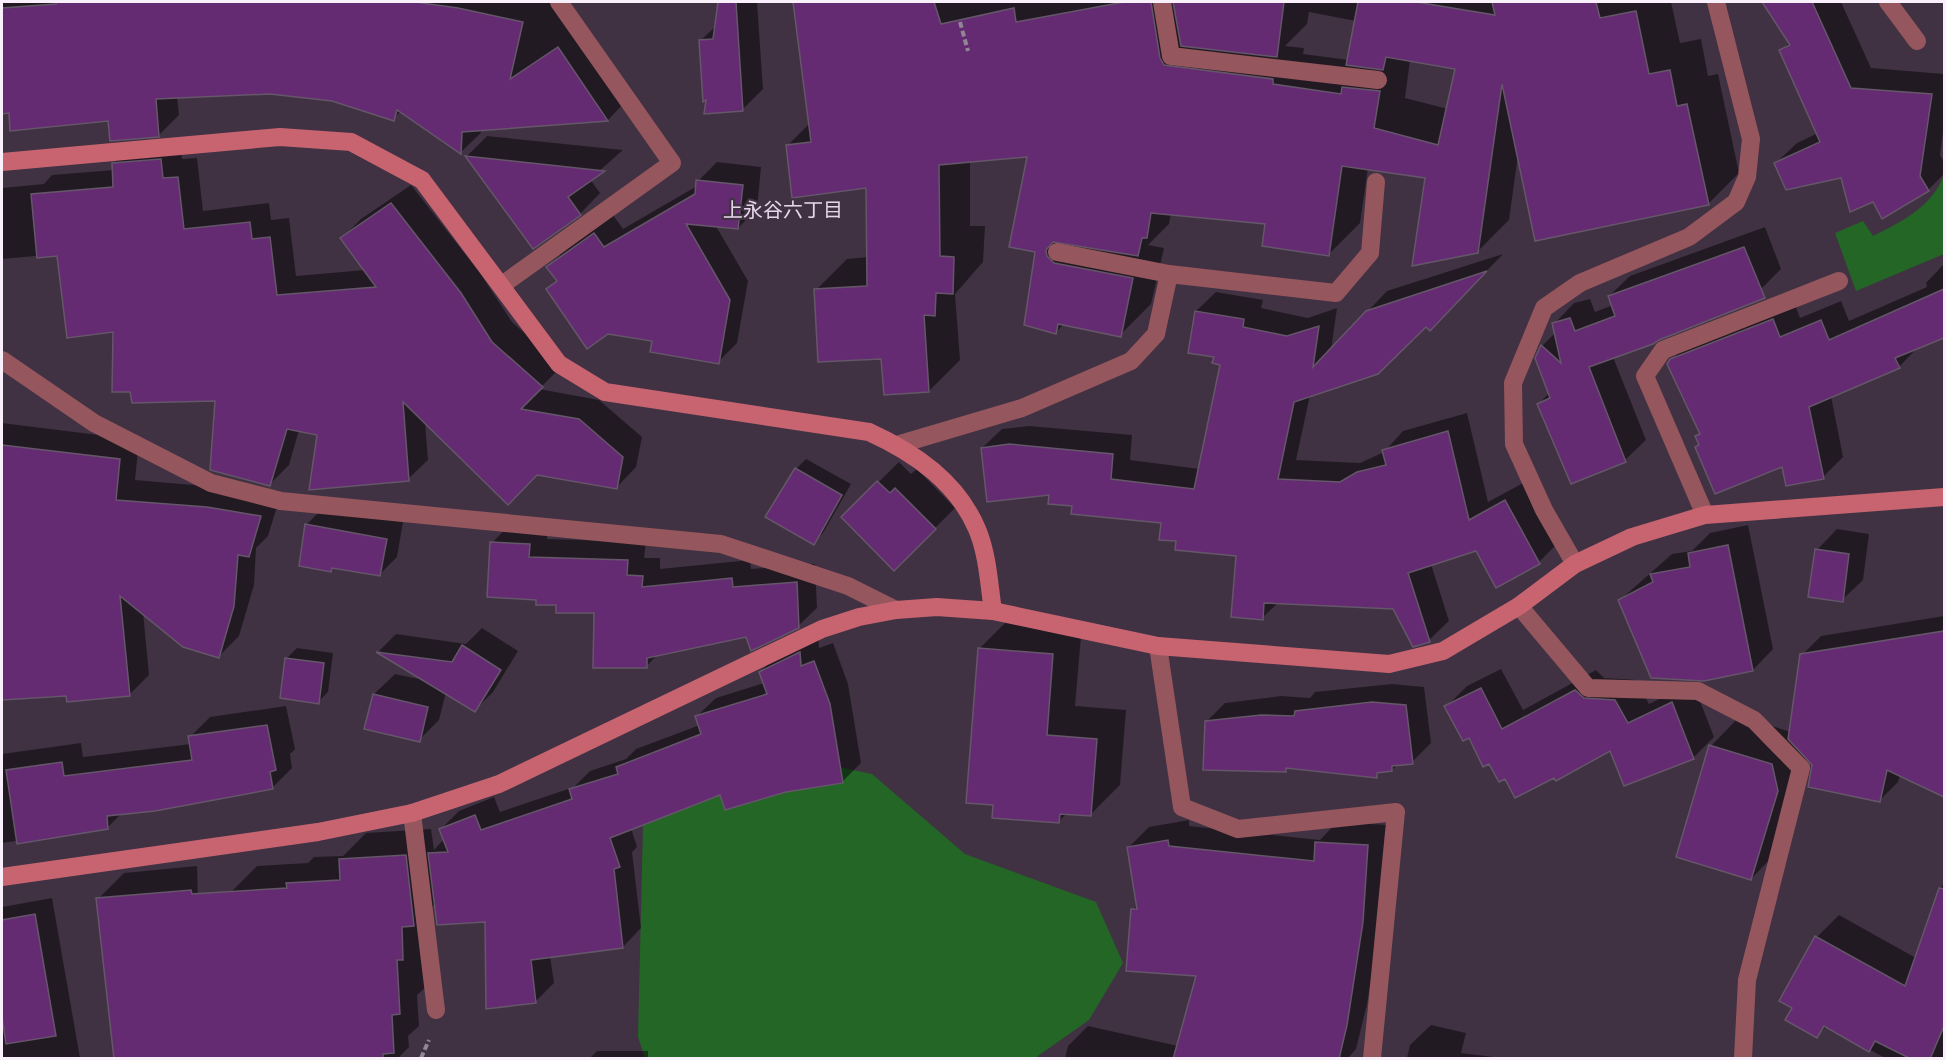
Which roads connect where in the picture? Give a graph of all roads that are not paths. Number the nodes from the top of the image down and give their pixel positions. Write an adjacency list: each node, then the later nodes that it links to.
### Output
1 (559, 2): 12 (street)
2 (1162, 2): 6 (street)
3 (1716, 2): 17 (street)
4 (1888, 2): 5 (street)
5 (1917, 41)
6 (1378, 80)
7 (2, 162): 12 (street)
8 (1376, 182): 10 (street)
9 (1057, 252): 10 (street)
10 (1169, 274): 14 (street)
11 (1839, 281): 16 (street)
12 (502, 285): 14 (street)
13 (2, 360): 19 (street)
14 (897, 445): 20 (street)
15 (1944, 497): 16 (street)
16 (1705, 515): 17 (street)
17 (1575, 564): 18 (street)
18 (1519, 606): 21 (street); 26 (street)
19 (896, 610): 20 (street); 22 (street)
20 (993, 611): 21 (street)
21 (1158, 646): 25 (street)
22 (412, 813): 23 (street); 24 (street)
23 (2, 878)
24 (436, 1010)
25 (1372, 1059)
26 (1743, 1059)

